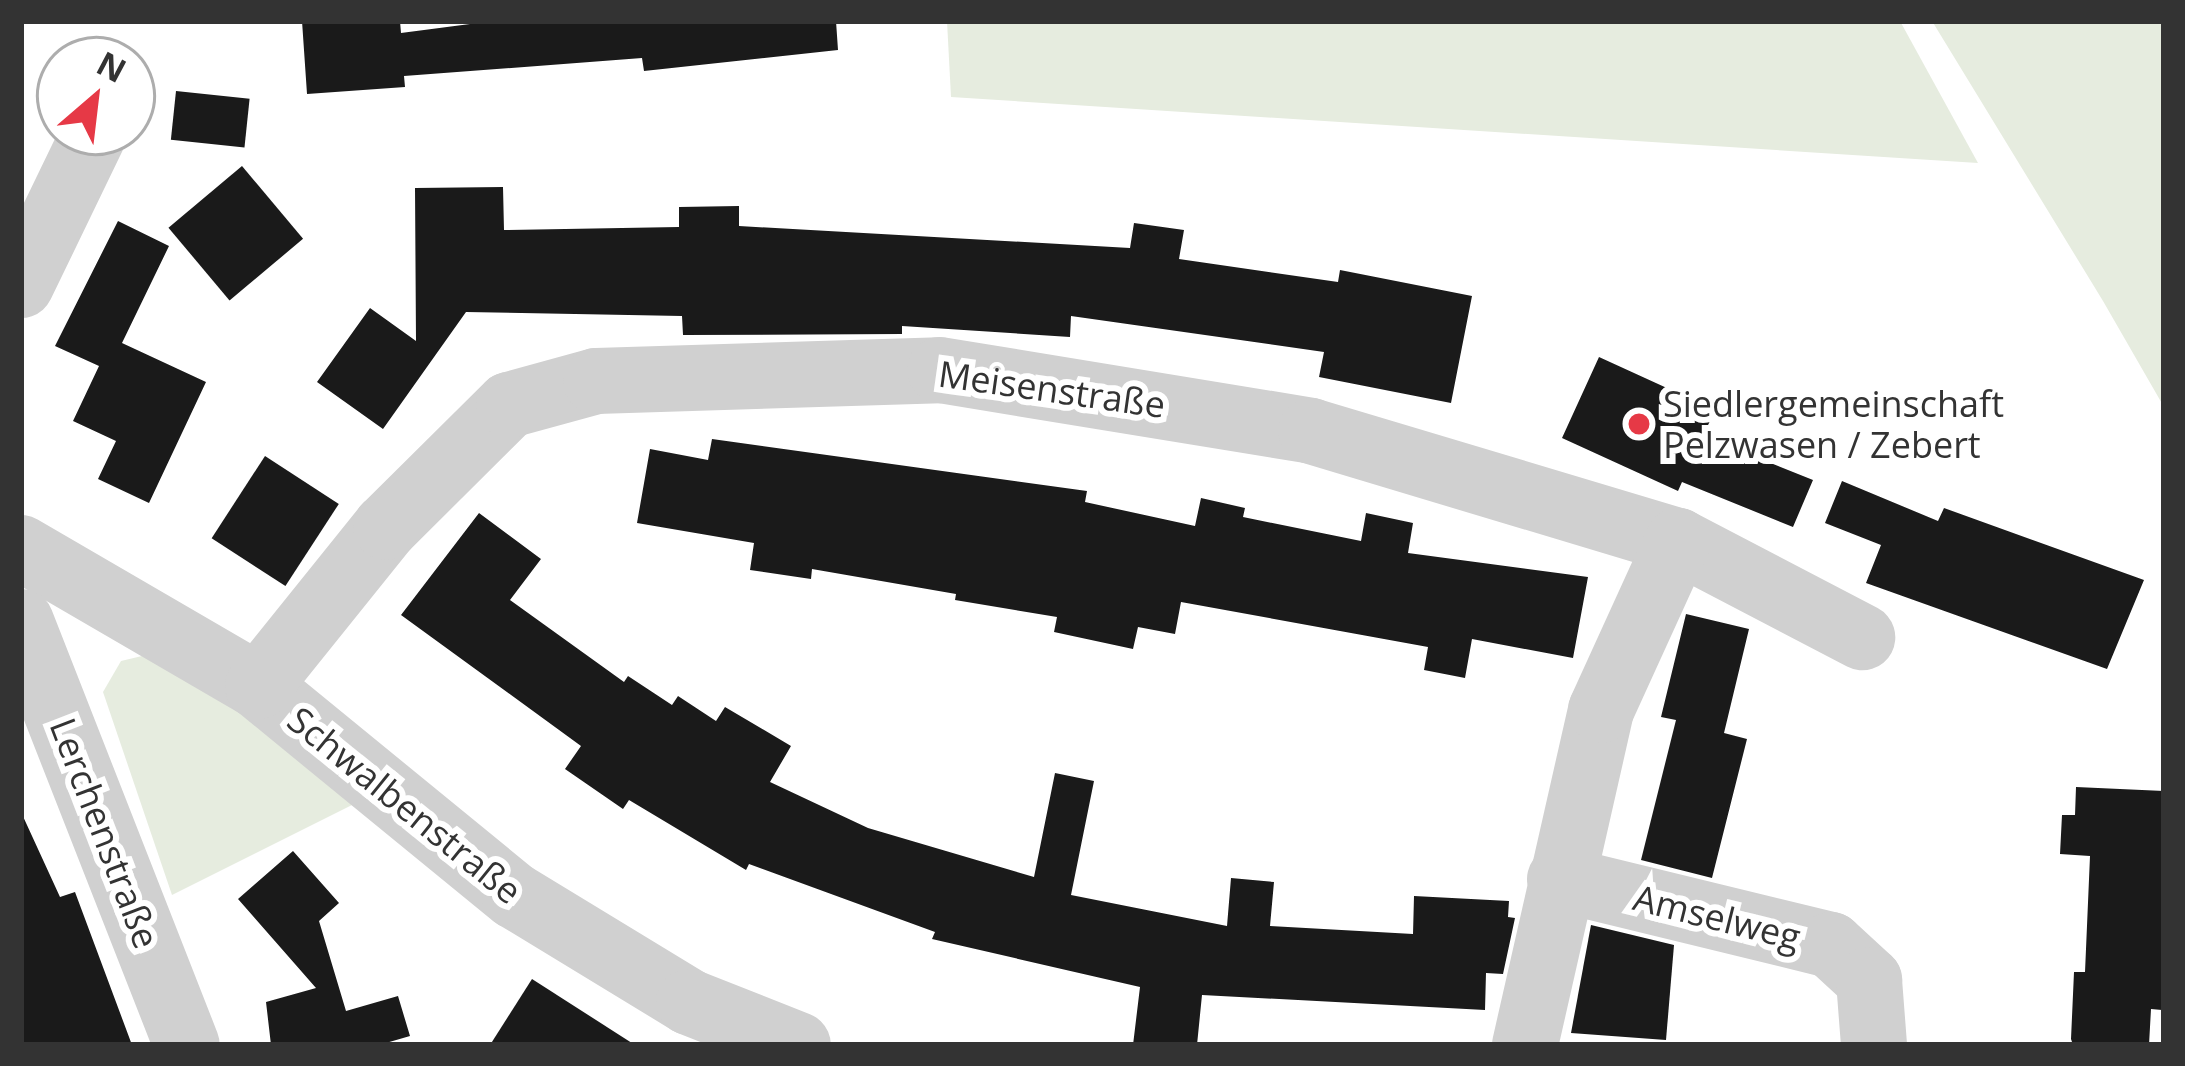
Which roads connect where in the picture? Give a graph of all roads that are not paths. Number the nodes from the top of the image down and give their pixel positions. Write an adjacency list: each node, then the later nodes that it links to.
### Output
1 (83, 156): 2 (street)
2 (21, 285)
3 (1678, 541): 6 (street, Meisenstraße); 7 (street, Meisenstraße); 8 (street)
4 (21, 548): 7 (street, Schwalbenstraße)
5 (21, 622): 9 (street, Lerchenstraße)
6 (1862, 637)
7 (258, 686): 10 (street, Schwalbenstraße)
8 (1560, 879): 11 (street); 12 (street, Amselweg)
9 (187, 1045)
10 (798, 1045)
11 (1525, 1045)
12 (1874, 1045)

